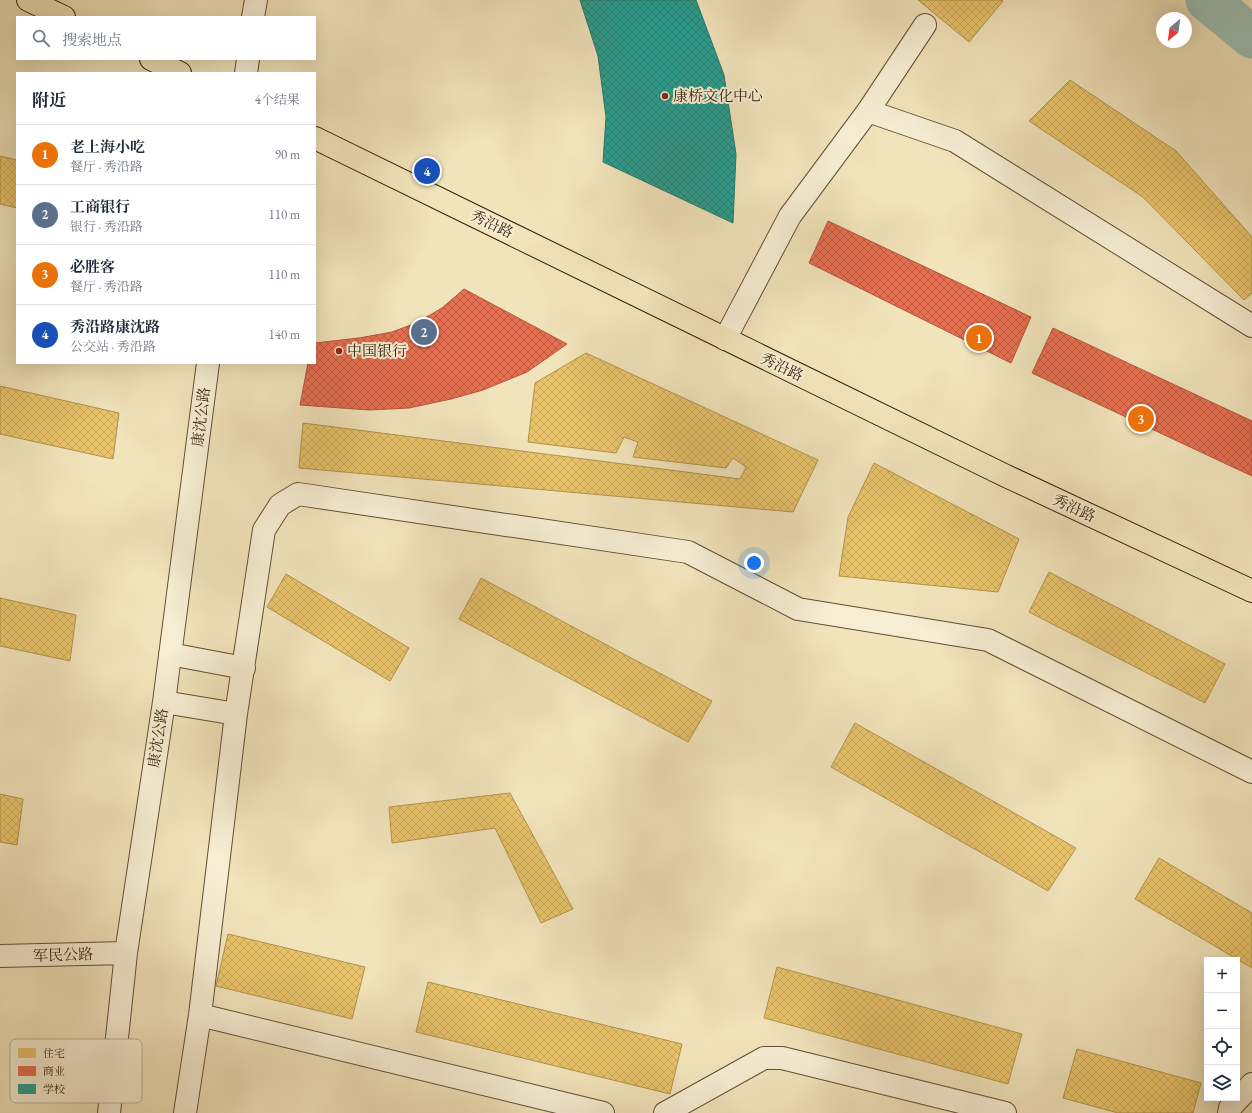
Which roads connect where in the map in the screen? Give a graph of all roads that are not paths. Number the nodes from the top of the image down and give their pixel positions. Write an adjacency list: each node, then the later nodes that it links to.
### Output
1 (28, 0): 3 (main road)
2 (256, 0): 4 (street)
3 (62, 16)
4 (253, 16)
5 (925, 25): 10 (street)
6 (153, 60): 8 (main road)
7 (248, 60): 9 (street)
8 (178, 72)
9 (246, 72)
10 (868, 111): 12 (street); 13 (street)
11 (316, 138): 13 (main road, 秀沿路)
12 (1252, 326)
13 (725, 339): 15 (main road, 秀沿路)
14 (208, 364): 16 (street, 康沈公路)
15 (1252, 590)
16 (170, 654): 17 (street); 18 (street, 康沈公路)
17 (244, 668): 19 (street); 20 (street)
18 (164, 702): 19 (street); 21 (street, 康沈公路)
19 (236, 714): 23 (street)
20 (1252, 772)
21 (126, 952): 22 (street, 军民公路); 24 (street, 康沈公路)
22 (0, 956)
23 (200, 1015): 28 (street); 29 (street)
24 (117, 1039)
25 (1252, 1084): 32 (street)
26 (110, 1103): 27 (street, 康沈公路)
27 (109, 1113)
28 (185, 1113)
29 (603, 1113)
30 (665, 1113): 31 (street)
31 (1005, 1113)
32 (1229, 1113)

